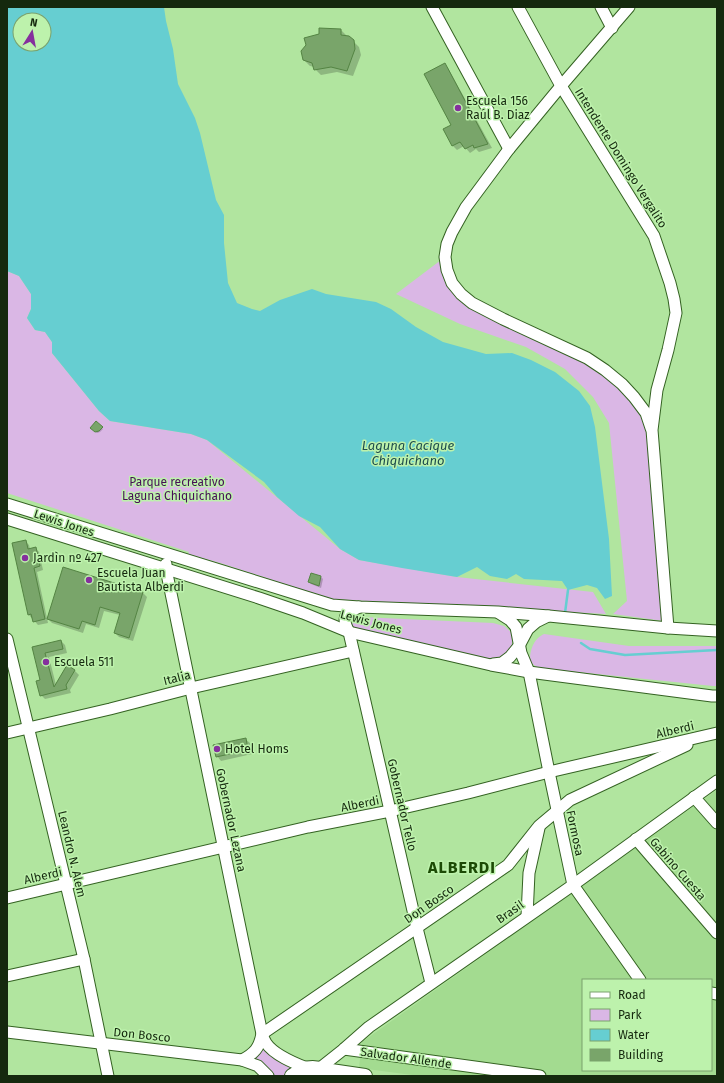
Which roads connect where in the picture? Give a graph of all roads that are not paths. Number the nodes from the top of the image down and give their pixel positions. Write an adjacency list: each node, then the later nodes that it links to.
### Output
1 (432, 7): 7 (street)
2 (518, 7): 6 (street, Intendente Domingo Vergalito)
3 (601, 7): 5 (street)
4 (630, 7): 5 (street)
5 (612, 28): 6 (street)
6 (561, 86): 7 (street); 8 (street, Intendente Domingo Vergalito)
7 (509, 149): 8 (street)
8 (652, 430): 16 (street)
9 (7, 504): 11 (street, Lewis Jones)
10 (7, 519): 12 (street, Lewis Jones)
11 (165, 554): 12 (street, Gobernador Lezana); 13 (street, Lewis Jones)
12 (166, 569): 18 (street, Lewis Jones); 24 (street, Gobernador Lezana)
13 (359, 607): 14 (street, Lewis Jones); 18 (street, Gobernador Tello)
14 (498, 612): 15 (street, Lewis Jones); 20 (street, Formosa)
15 (549, 616): 16 (street, Lewis Jones); 20 (street)
16 (668, 628): 17 (street, Lewis Jones)
17 (717, 631)
18 (349, 632): 21 (street, Gobernador Tello); 22 (street, Lewis Jones)
19 (7, 639): 26 (street, Leandro N. Alem)
20 (519, 646): 22 (street); 23 (street, Formosa)
21 (353, 651): 24 (street, Italia); 33 (street, Gobernador Tello)
22 (491, 665): 23 (street, Lewis Jones)
23 (529, 672): 25 (street, Lewis Jones); 29 (street, Formosa)
24 (190, 688): 26 (street, Italia); 37 (street, Gobernador Lezana)
25 (715, 698)
26 (29, 728): 27 (street, Italia); 40 (street, Leandro N. Alem)
27 (7, 733)
28 (712, 734): 29 (street, Alberdi); 32 (street, Don Bosco)
29 (548, 772): 32 (street, Formosa); 33 (street, Alberdi)
30 (717, 781): 31 (street, Brasil)
31 (694, 797): 34 (street); 36 (street, Brasil)
32 (557, 810): 35 (street, Don Bosco); 41 (street, Formosa)
33 (390, 811): 37 (street, Alberdi); 44 (street, Gobernador Tello)
34 (717, 823)
35 (539, 826): 38 (street, Don Bosco); 39 (street)
36 (636, 839): 41 (street, Brasil); 45 (street, Gabino Cuesta)
37 (224, 848): 40 (street, Alberdi); 51 (street, Gobernador Lezana)
38 (508, 865): 39 (street); 44 (street, Don Bosco)
39 (529, 873): 43 (street)
40 (66, 884): 42 (street, Alberdi); 46 (street, Leandro N. Alem)
41 (573, 885): 43 (street, Brasil); 48 (street, Formosa)
42 (7, 898)
43 (527, 916): 49 (street, Brasil)
44 (417, 928): 49 (street, Gobernador Tello); 51 (street, Don Bosco)
45 (717, 933)
46 (84, 959): 47 (street); 52 (street, Leandro N. Alem)
47 (7, 976)
48 (639, 979)
49 (431, 984): 53 (street, Brasil)
50 (7, 1032): 52 (street, Don Bosco)
51 (262, 1034): 54 (street); 55 (street, Gobernador Lezana)
52 (101, 1044): 54 (street, Don Bosco); 56 (street, Leandro N. Alem)
53 (344, 1050): 55 (street, Brasil); 60 (street, Salvador Allende)
54 (242, 1060): 57 (street, Don Bosco)
55 (321, 1071): 58 (main road); 59 (main road, Salvador Allende)
56 (108, 1076)
57 (268, 1076)
58 (292, 1076)
59 (365, 1076)
60 (540, 1076)

